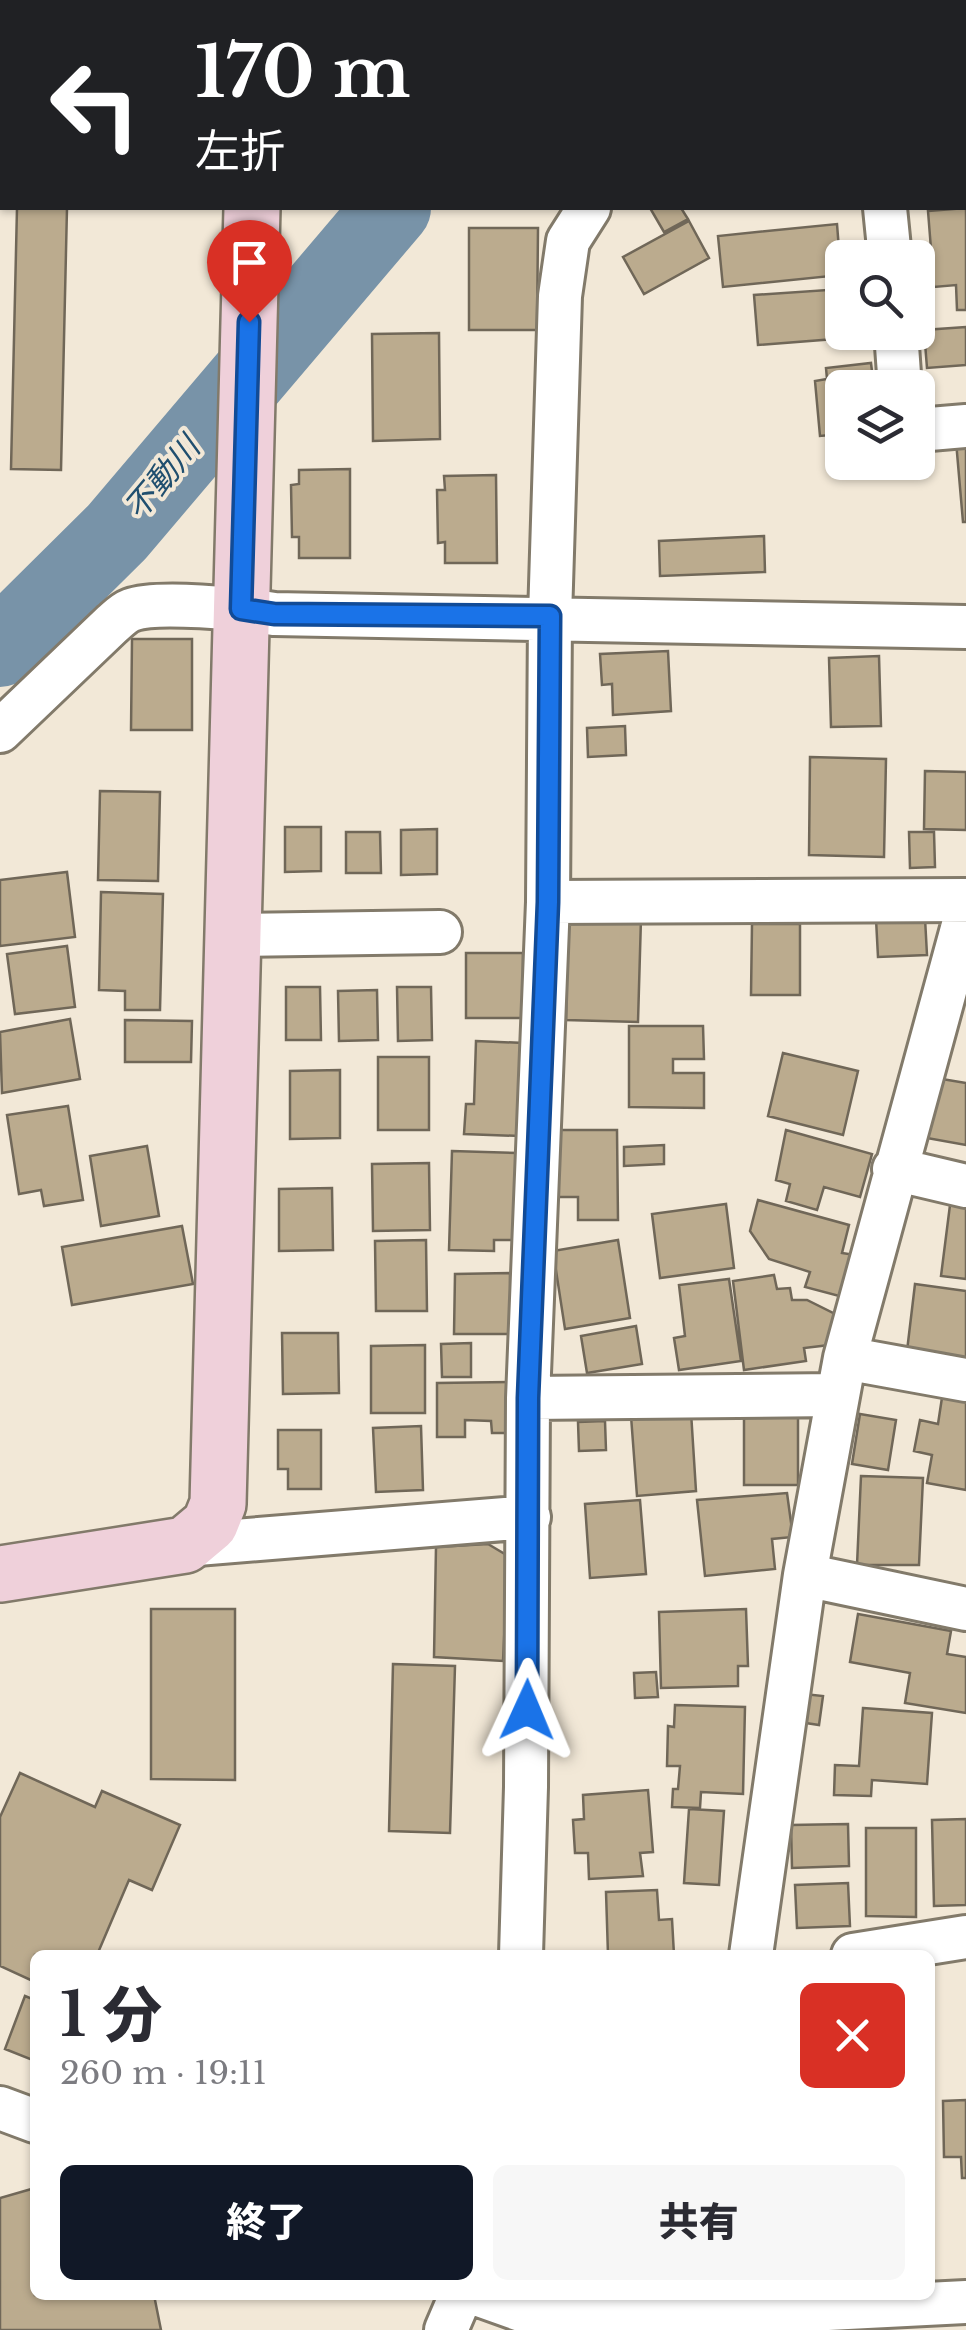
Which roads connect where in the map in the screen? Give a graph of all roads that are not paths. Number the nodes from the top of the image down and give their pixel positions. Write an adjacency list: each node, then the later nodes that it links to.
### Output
1 (252, 210): 7 (street)
2 (588, 210): 8 (street)
3 (886, 210): 4 (street)
4 (889, 240)
5 (966, 426): 6 (street)
6 (935, 429)
7 (241, 609): 8 (street); 10 (street); 15 (street)
8 (550, 616): 9 (street); 12 (street)
9 (966, 626)
10 (0, 731)
11 (966, 900): 12 (street)
12 (548, 902): 20 (street)
13 (966, 914): 16 (street)
14 (440, 932): 15 (street)
15 (232, 935): 22 (street)
16 (894, 1169): 17 (street); 18 (street)
17 (966, 1186)
18 (841, 1376): 19 (street); 20 (street); 24 (street)
19 (966, 1380)
20 (528, 1398): 21 (street)
21 (529, 1517): 22 (street); 27 (street)
22 (184, 1545): 23 (street)
23 (0, 1574)
24 (805, 1575): 25 (street); 28 (street)
25 (966, 1609)
26 (966, 1936): 29 (street)
27 (521, 1950)
28 (752, 1950)
29 (883, 1950)
30 (0, 2108): 31 (street)
31 (30, 2119)
32 (459, 2300): 36 (street)
33 (492, 2300): 35 (street)
34 (966, 2302): 35 (street)
35 (768, 2303)
36 (446, 2330)

